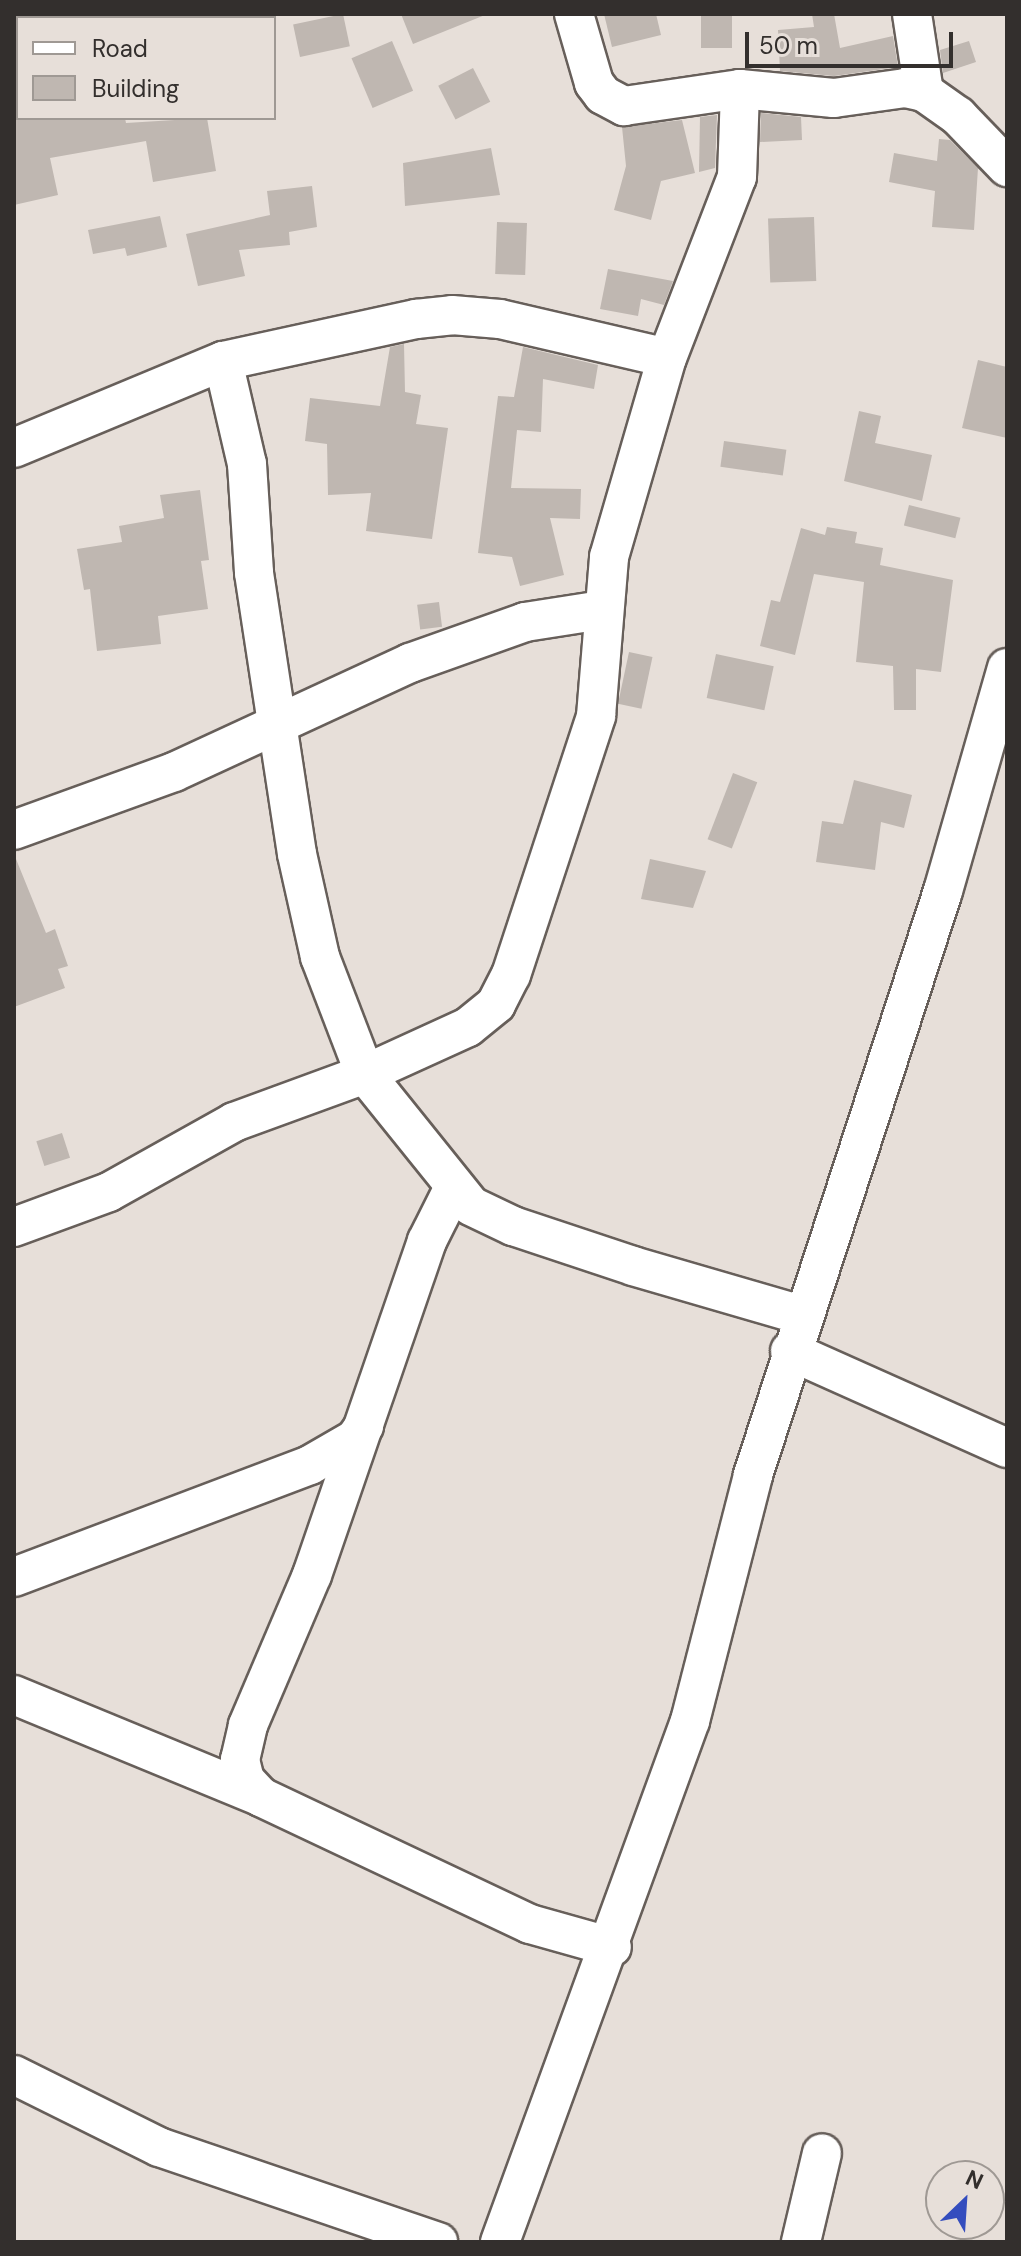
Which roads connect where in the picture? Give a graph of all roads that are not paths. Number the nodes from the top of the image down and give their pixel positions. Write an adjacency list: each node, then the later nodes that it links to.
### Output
1 (574, 14): 3 (street)
2 (912, 14): 4 (street)
3 (740, 89): 4 (street); 6 (street)
4 (924, 92): 5 (street)
5 (1007, 167)
6 (667, 358): 7 (street); 9 (street)
7 (223, 361): 8 (street); 11 (street)
8 (14, 448)
9 (602, 610): 11 (street); 13 (street)
10 (1007, 668): 16 (street)
11 (274, 727): 12 (street); 13 (street)
12 (14, 830)
13 (365, 1074): 14 (street); 15 (street)
14 (453, 1189): 16 (street); 18 (street)
15 (14, 1227)
16 (802, 1315): 17 (street)
17 (790, 1351): 19 (street); 23 (street)
18 (366, 1424): 20 (street); 22 (street)
19 (1007, 1448)
20 (14, 1577)
21 (14, 1695): 22 (street)
22 (261, 1797): 23 (street)
23 (612, 1947): 28 (street)
24 (14, 2075): 26 (street)
25 (822, 2153): 29 (street)
26 (398, 2236): 27 (street)
27 (438, 2242)
28 (500, 2242)
29 (801, 2242)

